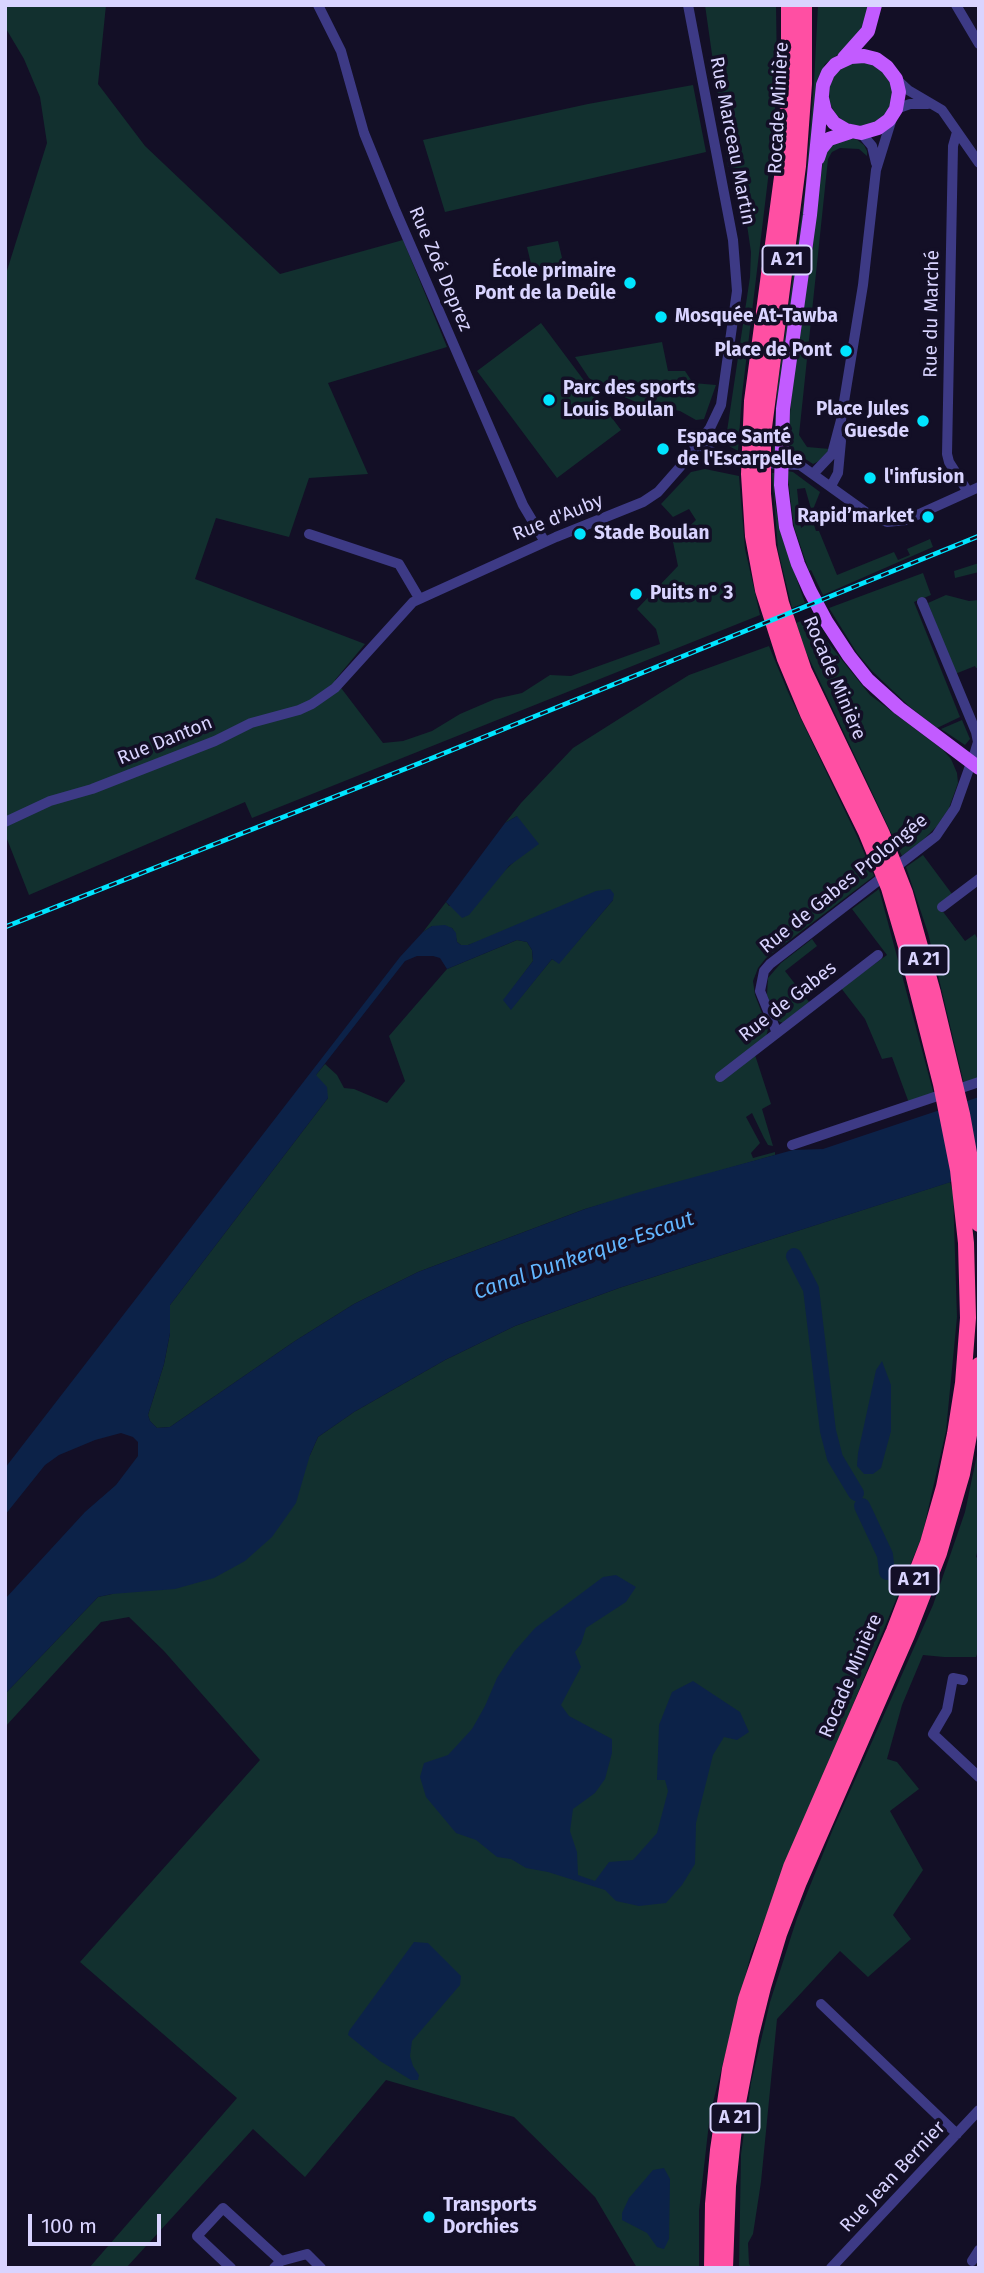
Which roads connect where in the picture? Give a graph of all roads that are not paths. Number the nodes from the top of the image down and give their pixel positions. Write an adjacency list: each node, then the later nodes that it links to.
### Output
1 (318, 5): 28 (street, Rue Zoé Deprez)
2 (688, 5): 23 (street, Rue Marceau Martin)
3 (787, 5): 22 (highway, Rocade Minière / A 21)
4 (804, 5): 12 (highway, Rocade Minière / A 21)
5 (810, 5): 12 (highway)
6 (956, 5): 8 (street)
7 (873, 12): 9 (main road); 10 (main road)
8 (979, 44)
9 (843, 60): 10 (main road); 13 (main road)
10 (879, 61): 11 (main road)
11 (895, 79): 14 (street); 15 (main road)
12 (804, 84): 22 (highway, Rocade Minière / A 21)
13 (822, 98): 16 (main road); 19 (main road)
14 (937, 107): 15 (street); 17 (street)
15 (895, 111): 16 (main road); 20 (street)
16 (856, 132): 19 (main road); 20 (street)
17 (957, 132): 18 (street); 26 (street, Rue du Marché)
18 (979, 163)
19 (815, 169): 33 (main road)
20 (876, 170): 21 (street)
21 (841, 420): 24 (street); 25 (street)
22 (756, 434): 31 (highway, Rocade Minière / A 21); 31 (highway, Rocade Minière / A 21)
23 (698, 444): 24 (street); 28 (street, Rue d'Auby)
24 (814, 473): 25 (street)
25 (831, 486): 26 (street)
26 (974, 489)
27 (309, 534): 29 (street)
28 (545, 542): 29 (street, Rue d'Auby)
29 (416, 600): 34 (street, Rue Danton)
30 (922, 602): 32 (street, Rue de Gabes Prolongée)
31 (775, 605): 39 (highway, Rocade Minière / A 21)
32 (974, 715): 33 (street, Rue de Gabes Prolongée)
33 (975, 765): 38 (street, Rue de Gabes Prolongée)
34 (5, 822)
35 (979, 879): 36 (street)
36 (942, 907)
37 (878, 955): 38 (street, Rue de Gabes)
38 (777, 1033): 40 (street, Rue de Gabes)
39 (938, 1044): 43 (highway, Rocade Minière / A 21); 55 (highway, Rocade Minière / A 21)
40 (720, 1077)
41 (979, 1082): 42 (street)
42 (792, 1145)
43 (979, 1224)
44 (979, 1365): 56 (highway, Rocade Minière / A 21)
45 (963, 1680): 46 (street)
46 (979, 1777)
47 (821, 2004): 49 (street)
48 (979, 2110): 49 (street, Rue Jean Bernier)
49 (957, 2134): 57 (street, Rue Jean Bernier)
50 (979, 2250): 51 (street)
51 (972, 2261)
52 (278, 2264): 53 (street); 54 (street)
53 (231, 2268)
54 (321, 2268)
55 (712, 2268)
56 (725, 2268)
57 (831, 2268)

